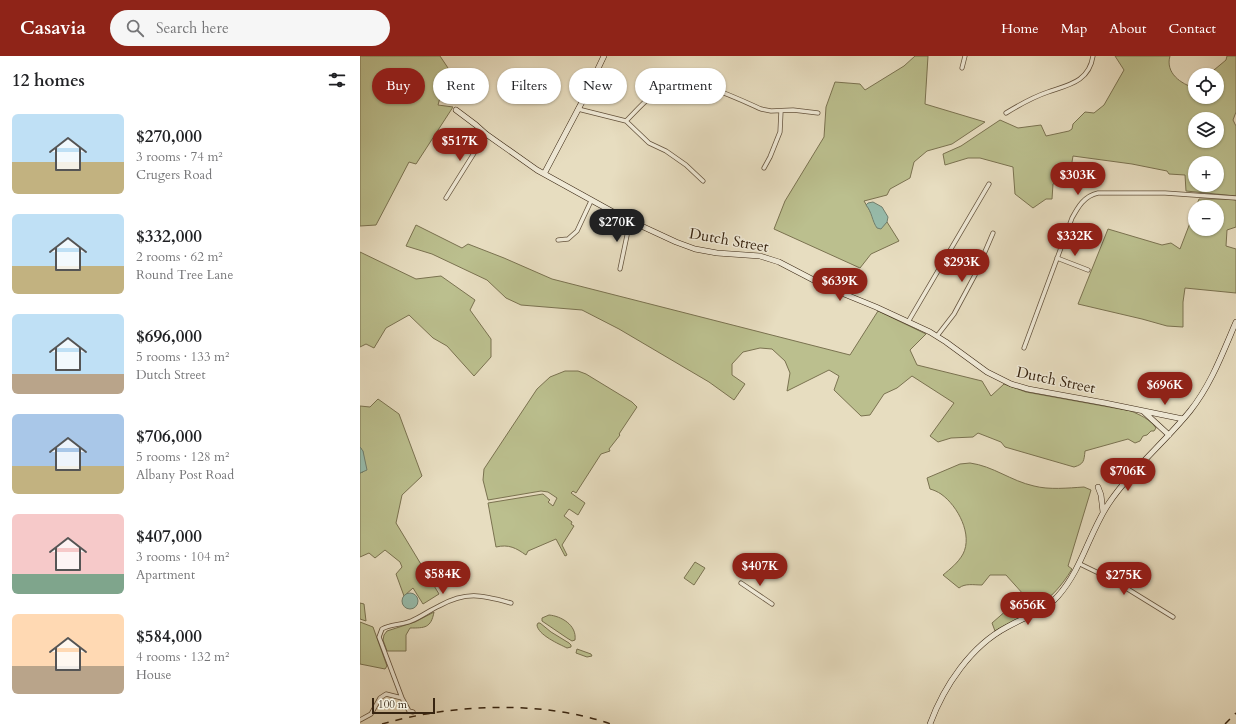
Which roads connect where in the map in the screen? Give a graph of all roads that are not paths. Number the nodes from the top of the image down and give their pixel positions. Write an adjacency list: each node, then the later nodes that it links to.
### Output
1 (604, 56): 5 (street)
2 (965, 56): 4 (street)
3 (1093, 56): 9 (street)
4 (962, 68)
5 (578, 109): 10 (street); 13 (street)
6 (456, 110): 11 (street, Dutch Street)
7 (781, 111): 8 (street); 10 (street); 12 (street)
8 (818, 113)
9 (1006, 113)
10 (626, 121): 14 (street)
11 (486, 134): 13 (street, Dutch Street); 16 (street)
12 (764, 168)
13 (544, 174): 18 (street, Dutch Street)
14 (703, 181)
15 (989, 184): 25 (street)
16 (446, 198)
17 (1236, 198): 22 (street)
18 (591, 201): 19 (street, Dutch Street); 21 (street)
19 (630, 221): 23 (street); 25 (street, Dutch Street)
20 (993, 233): 27 (street)
21 (558, 240)
22 (1057, 258): 24 (street); 28 (street)
23 (620, 269)
24 (1088, 270)
25 (908, 322): 27 (street, Dutch Street)
26 (1236, 322): 30 (street)
27 (937, 336): 29 (street, Dutch Street)
28 (1024, 348)
29 (1144, 412): 30 (street, Dutch Street); 31 (street)
30 (1183, 419): 31 (street)
31 (1170, 435): 33 (street)
32 (1098, 486): 33 (street)
33 (1103, 513): 34 (street)
34 (1080, 564): 38 (street); 42 (street)
35 (741, 583): 37 (street)
36 (511, 602): 39 (street)
37 (772, 604)
38 (1173, 617)
39 (402, 698): 40 (street); 41 (street)
40 (413, 712)
41 (360, 720)
42 (930, 724)

